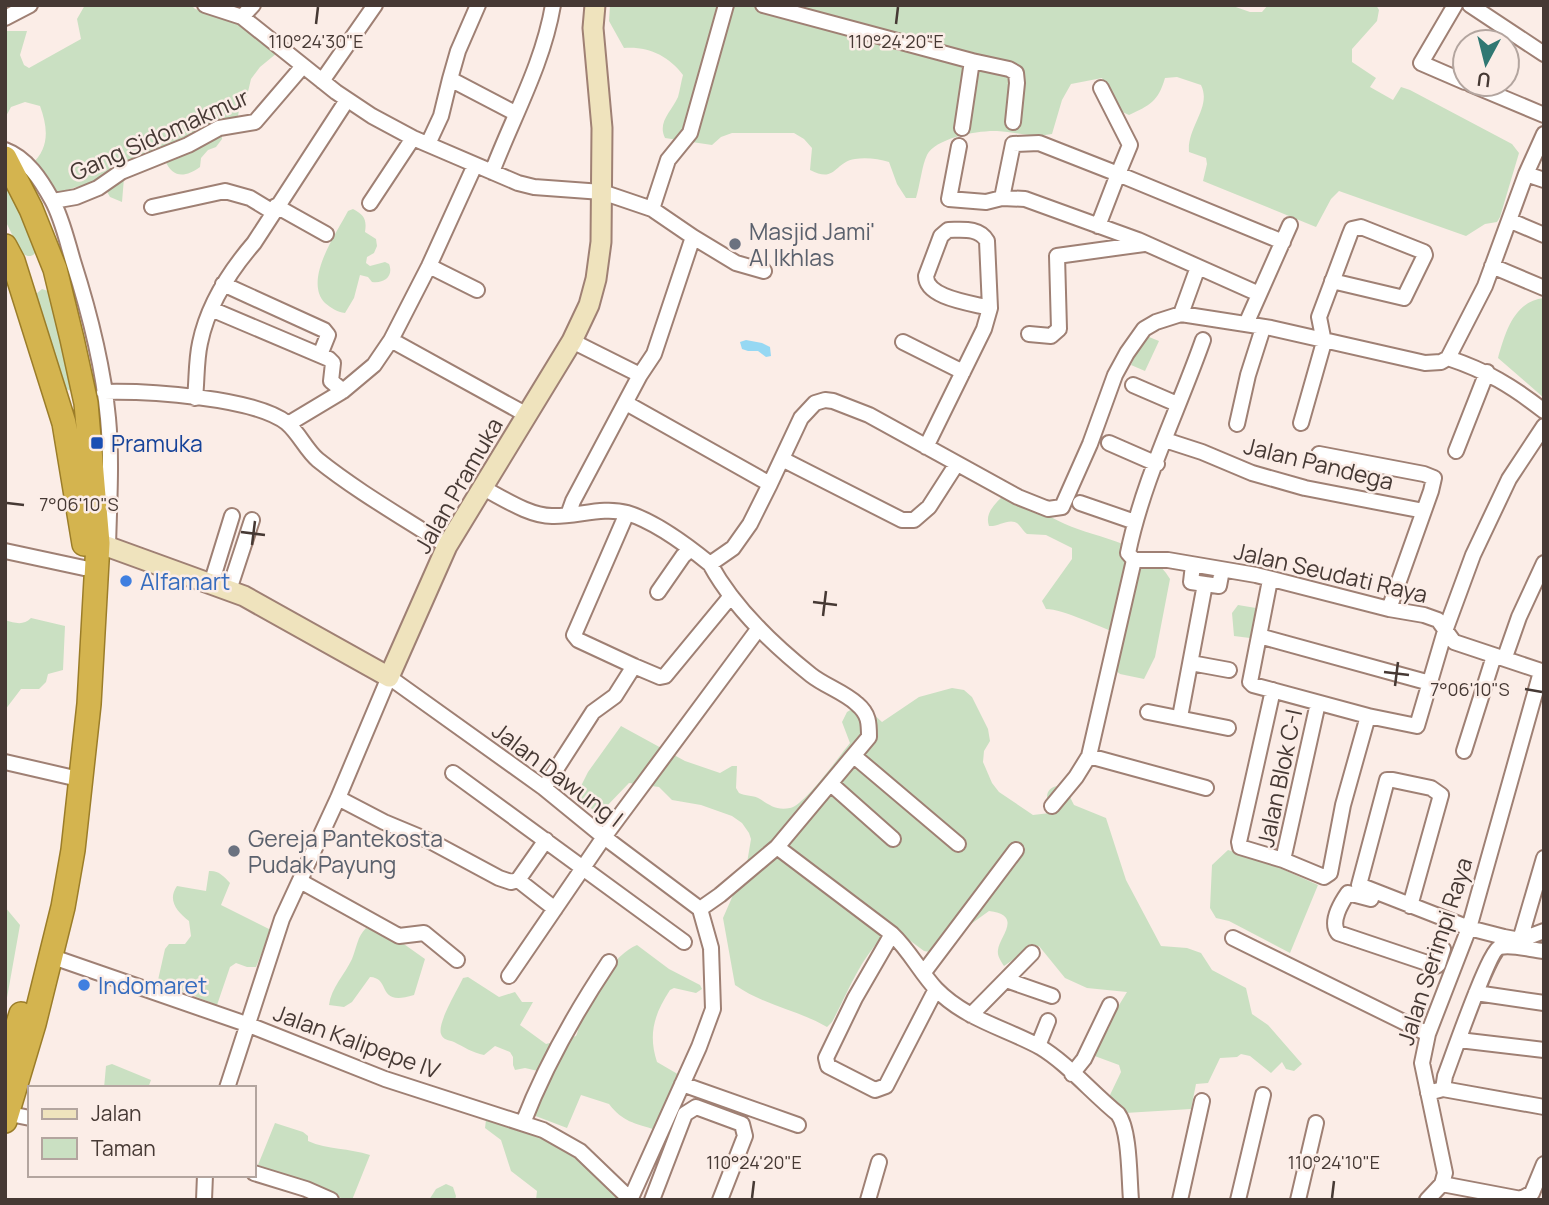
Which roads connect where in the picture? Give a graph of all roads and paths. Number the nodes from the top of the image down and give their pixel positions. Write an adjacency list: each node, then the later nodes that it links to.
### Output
1 (30, 5): 13 (street)
2 (205, 5): 12 (street)
3 (253, 5): 12 (street)
4 (375, 5): 19 (street)
5 (478, 5): 18 (street)
6 (552, 5): 23 (street)
7 (595, 5): 38 (main road, Jalan Pramuka)
8 (726, 5): 44 (street)
9 (763, 5): 15 (street)
10 (1455, 5): 17 (street)
11 (1470, 5): 14 (street)
12 (242, 17): 16 (street)
13 (5, 19)
14 (1544, 54)
15 (972, 61): 25 (street); 26 (street)
16 (303, 66): 19 (street); 40 (street, Gang Sidomakmur)
17 (1451, 76)
18 (450, 79): 23 (street); 29 (street)
19 (322, 81): 22 (street)
20 (1101, 88): 35 (street)
21 (1503, 98): 24 (street)
22 (347, 100): 28 (street); 43 (street)
23 (515, 113): 34 (street)
24 (1544, 115)
25 (1013, 122)
26 (962, 128)
27 (1544, 134): 36 (street)
28 (413, 138): 29 (street); 41 (street)
29 (428, 144): 33 (street)
30 (959, 146): 39 (street)
31 (5, 150): 40 (street)
32 (5, 158): 53 (highway)
33 (475, 165): 34 (street); 56 (street)
34 (492, 172): 38 (street)
35 (1118, 174): 39 (street); 47 (street); 51 (street)
36 (1526, 174): 37 (street); 45 (street)
37 (1544, 180)
38 (602, 192): 44 (street); 74 (main road, Jalan Pramuka)
39 (1002, 198): 47 (street)
40 (53, 201): 84 (street)
41 (370, 203)
42 (152, 207): 43 (street)
43 (275, 209): 48 (street); 60 (street)
44 (652, 209): 50 (street)
45 (1511, 221): 49 (street); 55 (street)
46 (1290, 225): 51 (street)
47 (1098, 226): 52 (street)
48 (326, 234)
49 (1544, 234)
50 (693, 237): 58 (street); 81 (street)
51 (1283, 242): 64 (street)
52 (1145, 244): 57 (street); 71 (street)
53 (46, 246): 54 (highway); 63 (highway)
54 (9, 253): 65 (highway)
55 (1492, 266): 61 (street); 78 (street)
56 (429, 267): 62 (street); 72 (street)
57 (1198, 267): 64 (street); 68 (street)
58 (764, 271)
59 (1332, 281): 59 (street); 76 (street)
60 (223, 284): 67 (street); 77 (street)
61 (1544, 288)
62 (477, 290)
63 (61, 294): 65 (highway); 111 (highway)
64 (1259, 294): 69 (street)
65 (26, 304): 119 (highway)
66 (990, 308): 66 (street); 79 (street)
67 (211, 309): 77 (street); 85 (street)
68 (1181, 314): 69 (street); 101 (street)
69 (1246, 324): 70 (street)
70 (1263, 328): 76 (street); 92 (street)
71 (1029, 334)
72 (391, 340): 83 (street); 89 (street)
73 (1203, 340): 87 (street)
74 (572, 341): 81 (street); 89 (main road, Jalan Pramuka)
75 (903, 342): 79 (street)
76 (1324, 342): 78 (street); 90 (street)
77 (320, 355): 83 (street)
78 (1448, 358): 80 (street)
79 (963, 372): 96 (street)
80 (1487, 372): 88 (street); 97 (street)
81 (640, 375): 86 (street)
82 (1133, 385): 87 (street)
83 (343, 391): 91 (street)
84 (104, 392): 85 (street); 111 (street)
85 (195, 398): 91 (street)
86 (626, 403): 102 (street); 107 (street)
87 (1177, 404): 94 (street)
88 (1544, 411)
89 (527, 415): 103 (main road, Jalan Pramuka)
90 (1301, 423)
91 (288, 424): 112 (street)
92 (1237, 424)
93 (1544, 426): 128 (street)
94 (1165, 439): 100 (street); 105 (street, Jalan Pandega)
95 (1109, 443): 100 (street)
96 (926, 447): 99 (street); 101 (street)
97 (1456, 451)
98 (1319, 454): 105 (street, Jalan Pandega)
99 (782, 459): 101 (street); 102 (street)
100 (1157, 464): 110 (street)
101 (956, 465)
102 (771, 485): 117 (street)
103 (482, 488): 107 (street); 112 (main road, Jalan Pramuka)
104 (1080, 503): 110 (street)
105 (1424, 511): 126 (street, Jalan Pandega)
106 (627, 513): 107 (street); 113 (street); 132 (street)
107 (568, 515)
108 (232, 516): 123 (street)
109 (252, 520): 123 (street)
110 (1135, 522): 115 (street)
111 (103, 545): 123 (main road); 148 (highway)
112 (447, 546): 135 (main road, Jalan Pramuka)
113 (691, 549): 117 (street); 124 (street)
114 (5, 551): 119 (street)
115 (1134, 560): 118 (street, Jalan Seudati Raya); 144 (street)
116 (1544, 563): 130 (street)
117 (710, 564): 125 (street)
118 (1193, 565): 120 (street, Jalan Seudati Raya); 122 (street)
119 (85, 568): 148 (highway)
120 (1222, 570): 121 (street, Jalan Seudati Raya); 122 (street)
121 (1270, 580): 126 (street, Jalan Seudati Raya); 129 (street)
122 (1205, 584): 131 (street)
123 (220, 587): 135 (main road)
124 (658, 592)
125 (731, 596): 127 (street); 132 (street)
126 (1389, 609): 128 (street, Jalan Seudati Raya)
127 (759, 628): 145 (street); 154 (street)
128 (1445, 631): 130 (street, Jalan Seudati Raya); 136 (street)
129 (1259, 636): 136 (street); 137 (street)
130 (1499, 657): 134 (street, Jalan Seudati Raya); 143 (street)
131 (1191, 663): 133 (street); 141 (street)
132 (634, 666): 150 (street)
133 (1229, 670)
134 (1542, 672): 169 (street, Jalan Serimpi Raya)
135 (389, 677): 150 (street, Jalan Dawung I); 152 (street)
136 (1430, 683): 140 (street)
137 (1273, 691): 138 (street); 162 (street)
138 (1318, 703): 140 (street); 162 (street, Jalan Blok C-I)
139 (1148, 712): 141 (street)
140 (1368, 716): 162 (street, Jalan Blok C-I)
141 (1180, 717): 142 (street)
142 (1228, 728)
143 (1464, 751)
144 (1089, 755): 151 (street); 153 (street)
145 (854, 756): 149 (street); 157 (street)
146 (5, 762): 148 (street)
147 (453, 773): 156 (street)
148 (76, 778): 159 (highway)
149 (831, 784): 155 (street); 158 (street)
150 (544, 788): 154 (street, Jalan Dawung I)
151 (1206, 788)
152 (338, 798): 164 (street); 165 (street)
153 (1052, 806)
154 (604, 837): 163 (street); 168 (street, Jalan Dawung I)
155 (893, 839)
156 (546, 840): 163 (street); 164 (street)
157 (958, 844)
158 (777, 847): 168 (street); 171 (street)
159 (65, 848): 178 (highway); 191 (highway)
160 (1016, 850): 181 (street)
161 (1544, 858): 173 (street)
162 (1283, 860)
163 (584, 867): 167 (street); 174 (street)
164 (518, 880): 167 (street)
165 (300, 881): 179 (street); 192 (street)
166 (1410, 906): 166 (street); 169 (street)
167 (555, 909): 182 (street)
168 (700, 909): 199 (street)
169 (1468, 931): 173 (street); 175 (street); 193 (street, Jalan Serimpi Raya)
170 (1544, 931): 173 (street)
171 (892, 934): 181 (street); 184 (street)
172 (1233, 938): 193 (street)
173 (1520, 940)
174 (684, 942)
175 (1443, 949)
176 (1544, 951): 185 (street)
177 (1032, 953): 183 (street)
178 (50, 956): 191 (highway); 192 (street, Jalan Kalipepe IV)
179 (457, 960)
180 (609, 962): 207 (street)
181 (924, 972): 184 (street)
182 (509, 976)
183 (1006, 979): 186 (street); 189 (street)
184 (936, 989): 189 (street)
185 (1476, 993): 187 (street); 194 (street)
186 (1052, 996)
187 (1544, 1003)
188 (1110, 1005): 198 (street)
189 (971, 1015): 195 (street)
190 (1048, 1021): 195 (street)
191 (27, 1022): 197 (highway); 206 (highway)
192 (246, 1024): 200 (street); 207 (street, Jalan Kalipepe IV)
193 (1428, 1034): 202 (street, Jalan Serimpi Raya)
194 (1459, 1040): 196 (street); 201 (street)
195 (1038, 1046): 198 (street)
196 (1544, 1050)
197 (5, 1065)
198 (1072, 1074): 221 (street)
199 (682, 1084): 209 (street); 217 (street)
200 (228, 1086)
201 (1443, 1089): 202 (street); 205 (street)
202 (1428, 1093): 214 (street, Jalan Serimpi Raya)
203 (1263, 1095): 223 (street)
204 (1202, 1101): 222 (street)
205 (1544, 1107)
206 (12, 1117)
207 (523, 1123): 217 (street, Jalan Kalipepe IV)
208 (1316, 1123): 224 (street)
209 (798, 1125)
210 (879, 1162): 220 (street)
211 (1544, 1164): 214 (street)
212 (256, 1173): 216 (street)
213 (205, 1177): 215 (street)
214 (1442, 1184): 225 (street)
215 (204, 1200)
216 (331, 1200)
217 (630, 1200)
218 (652, 1200): 219 (street)
219 (720, 1200)
220 (868, 1200)
221 (1130, 1200)
222 (1180, 1200)
223 (1238, 1200)
224 (1298, 1200)
225 (1427, 1200)

